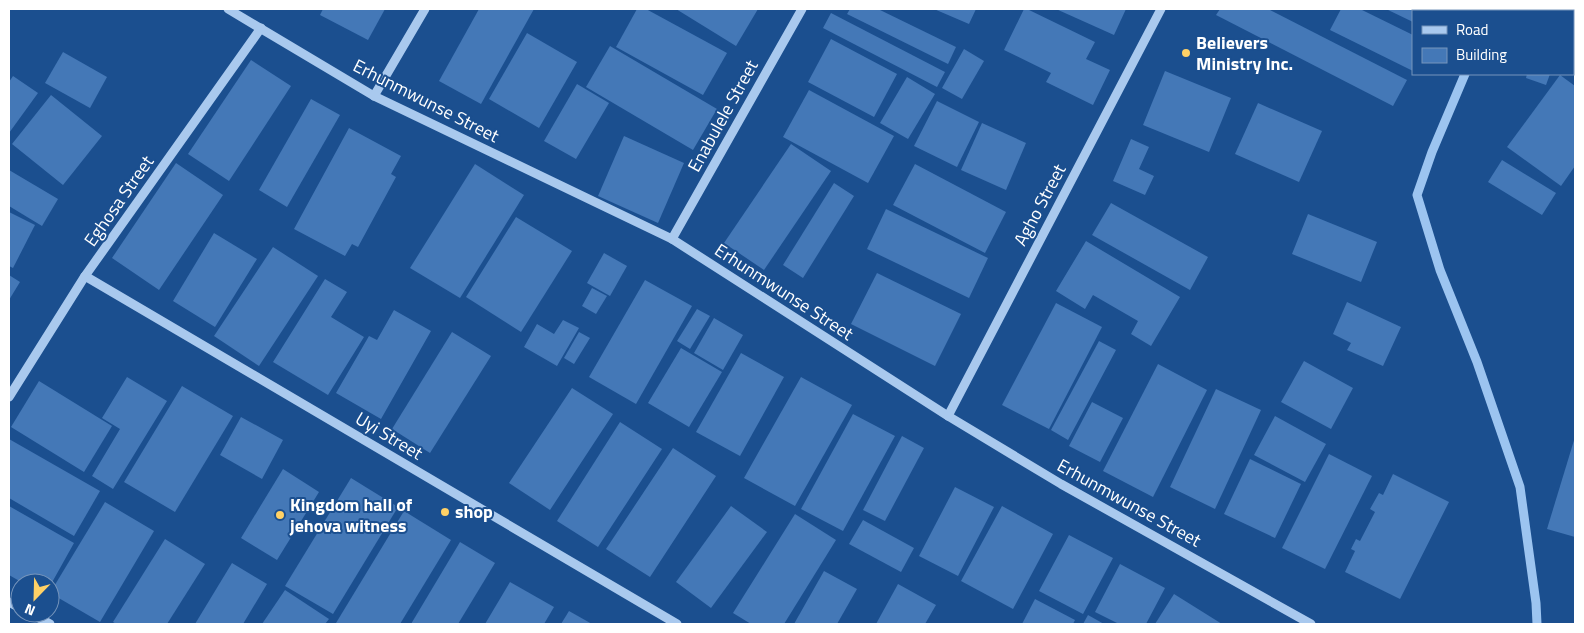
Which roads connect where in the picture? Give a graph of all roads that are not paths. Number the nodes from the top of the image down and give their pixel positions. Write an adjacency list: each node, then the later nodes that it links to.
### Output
1 (228, 9): 5 (street, Erhunmwunse Street)
2 (425, 9): 6 (street)
3 (802, 9): 7 (street, Enabulele Street)
4 (1161, 9): 10 (street, Agho Street)
5 (261, 28): 6 (street, Erhunmwunse Street); 8 (street, Eghosa Street)
6 (374, 96): 7 (street, Erhunmwunse Street)
7 (672, 239): 10 (street, Erhunmwunse Street)
8 (85, 276): 9 (street, Eghosa Street); 11 (street, Uyi Street)
9 (9, 397)
10 (948, 416): 12 (street, Erhunmwunse Street)
11 (677, 624)
12 (1311, 624)

